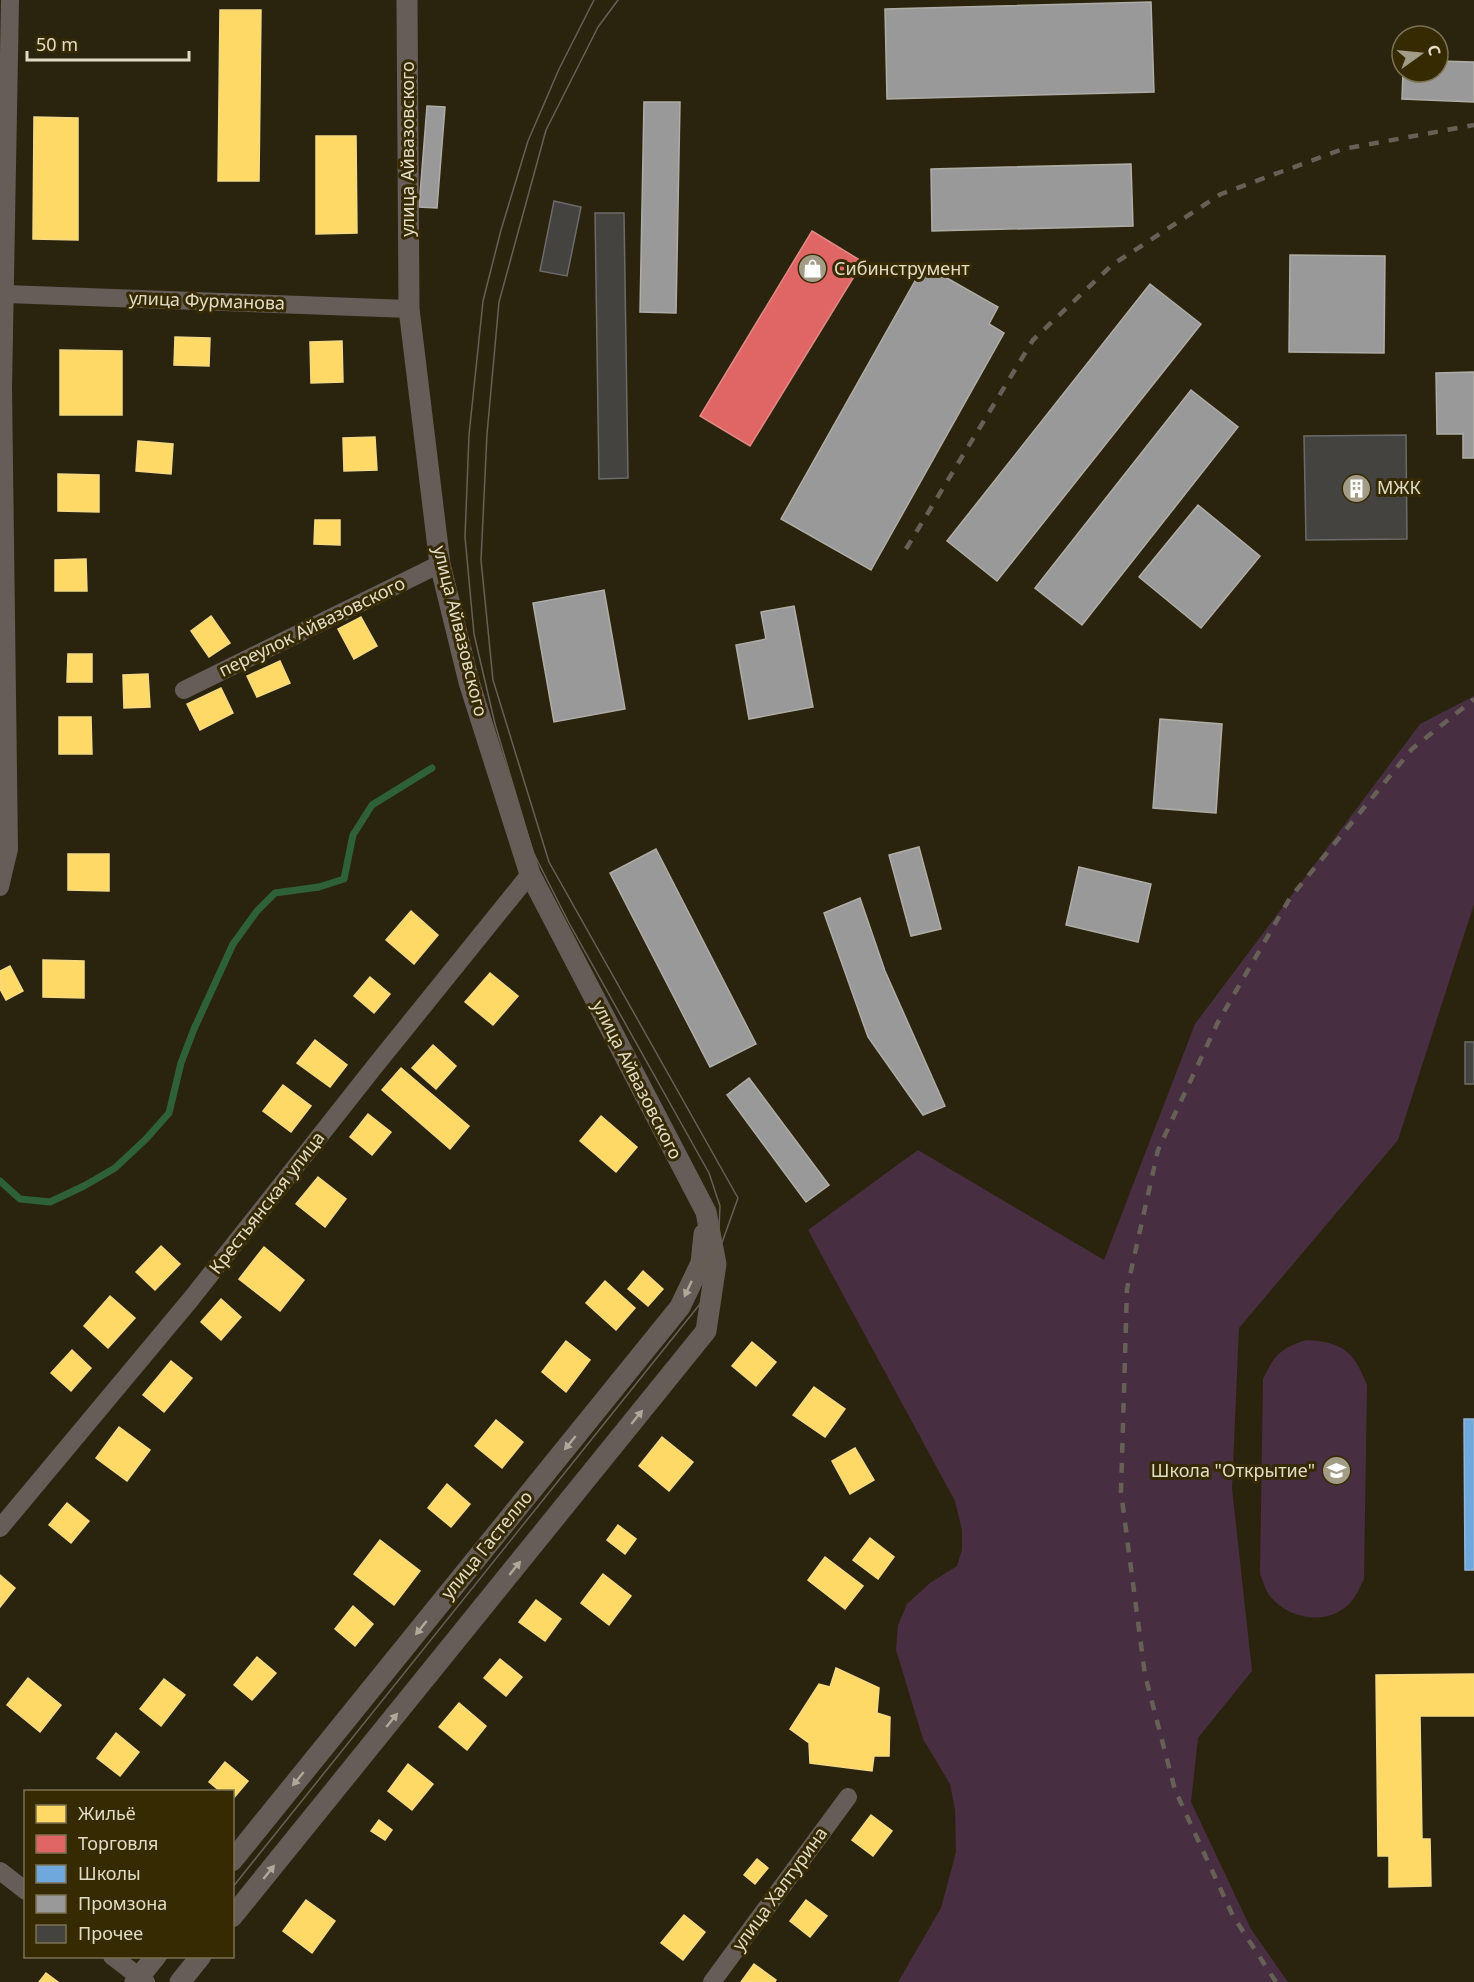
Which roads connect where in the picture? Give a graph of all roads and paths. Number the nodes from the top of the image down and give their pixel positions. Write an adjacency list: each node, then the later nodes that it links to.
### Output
1 (10, 0): 3 (street)
2 (407, 0): 4 (street, улица Айвазовского)
3 (4, 282): 4 (street, улица Фурманова); 5 (street)
4 (409, 309): 6 (street, улица Айвазовского)
5 (2, 388): 9 (street)
6 (440, 564): 7 (street, переулок Айвазовского); 8 (street, улица Айвазовского)
7 (184, 690)
8 (530, 874): 10 (street, улица Айвазовского); 11 (street, Крестьянская улица)
9 (0, 887)
10 (706, 1212): 13 (street, улица Гастелло, one-way to 13); 16 (street, улица Айвазовского, one-way to 10)
11 (0, 1528)
12 (848, 1797): 22 (street, улица Халтурина)
13 (234, 1859)
14 (0, 1871): 15 (street)
15 (24, 1889)
16 (234, 1915)
17 (114, 1958): 20 (street)
18 (155, 1958): 20 (street)
19 (199, 1958): 21 (street)
20 (140, 1980)
21 (180, 1982)
22 (712, 1982)

